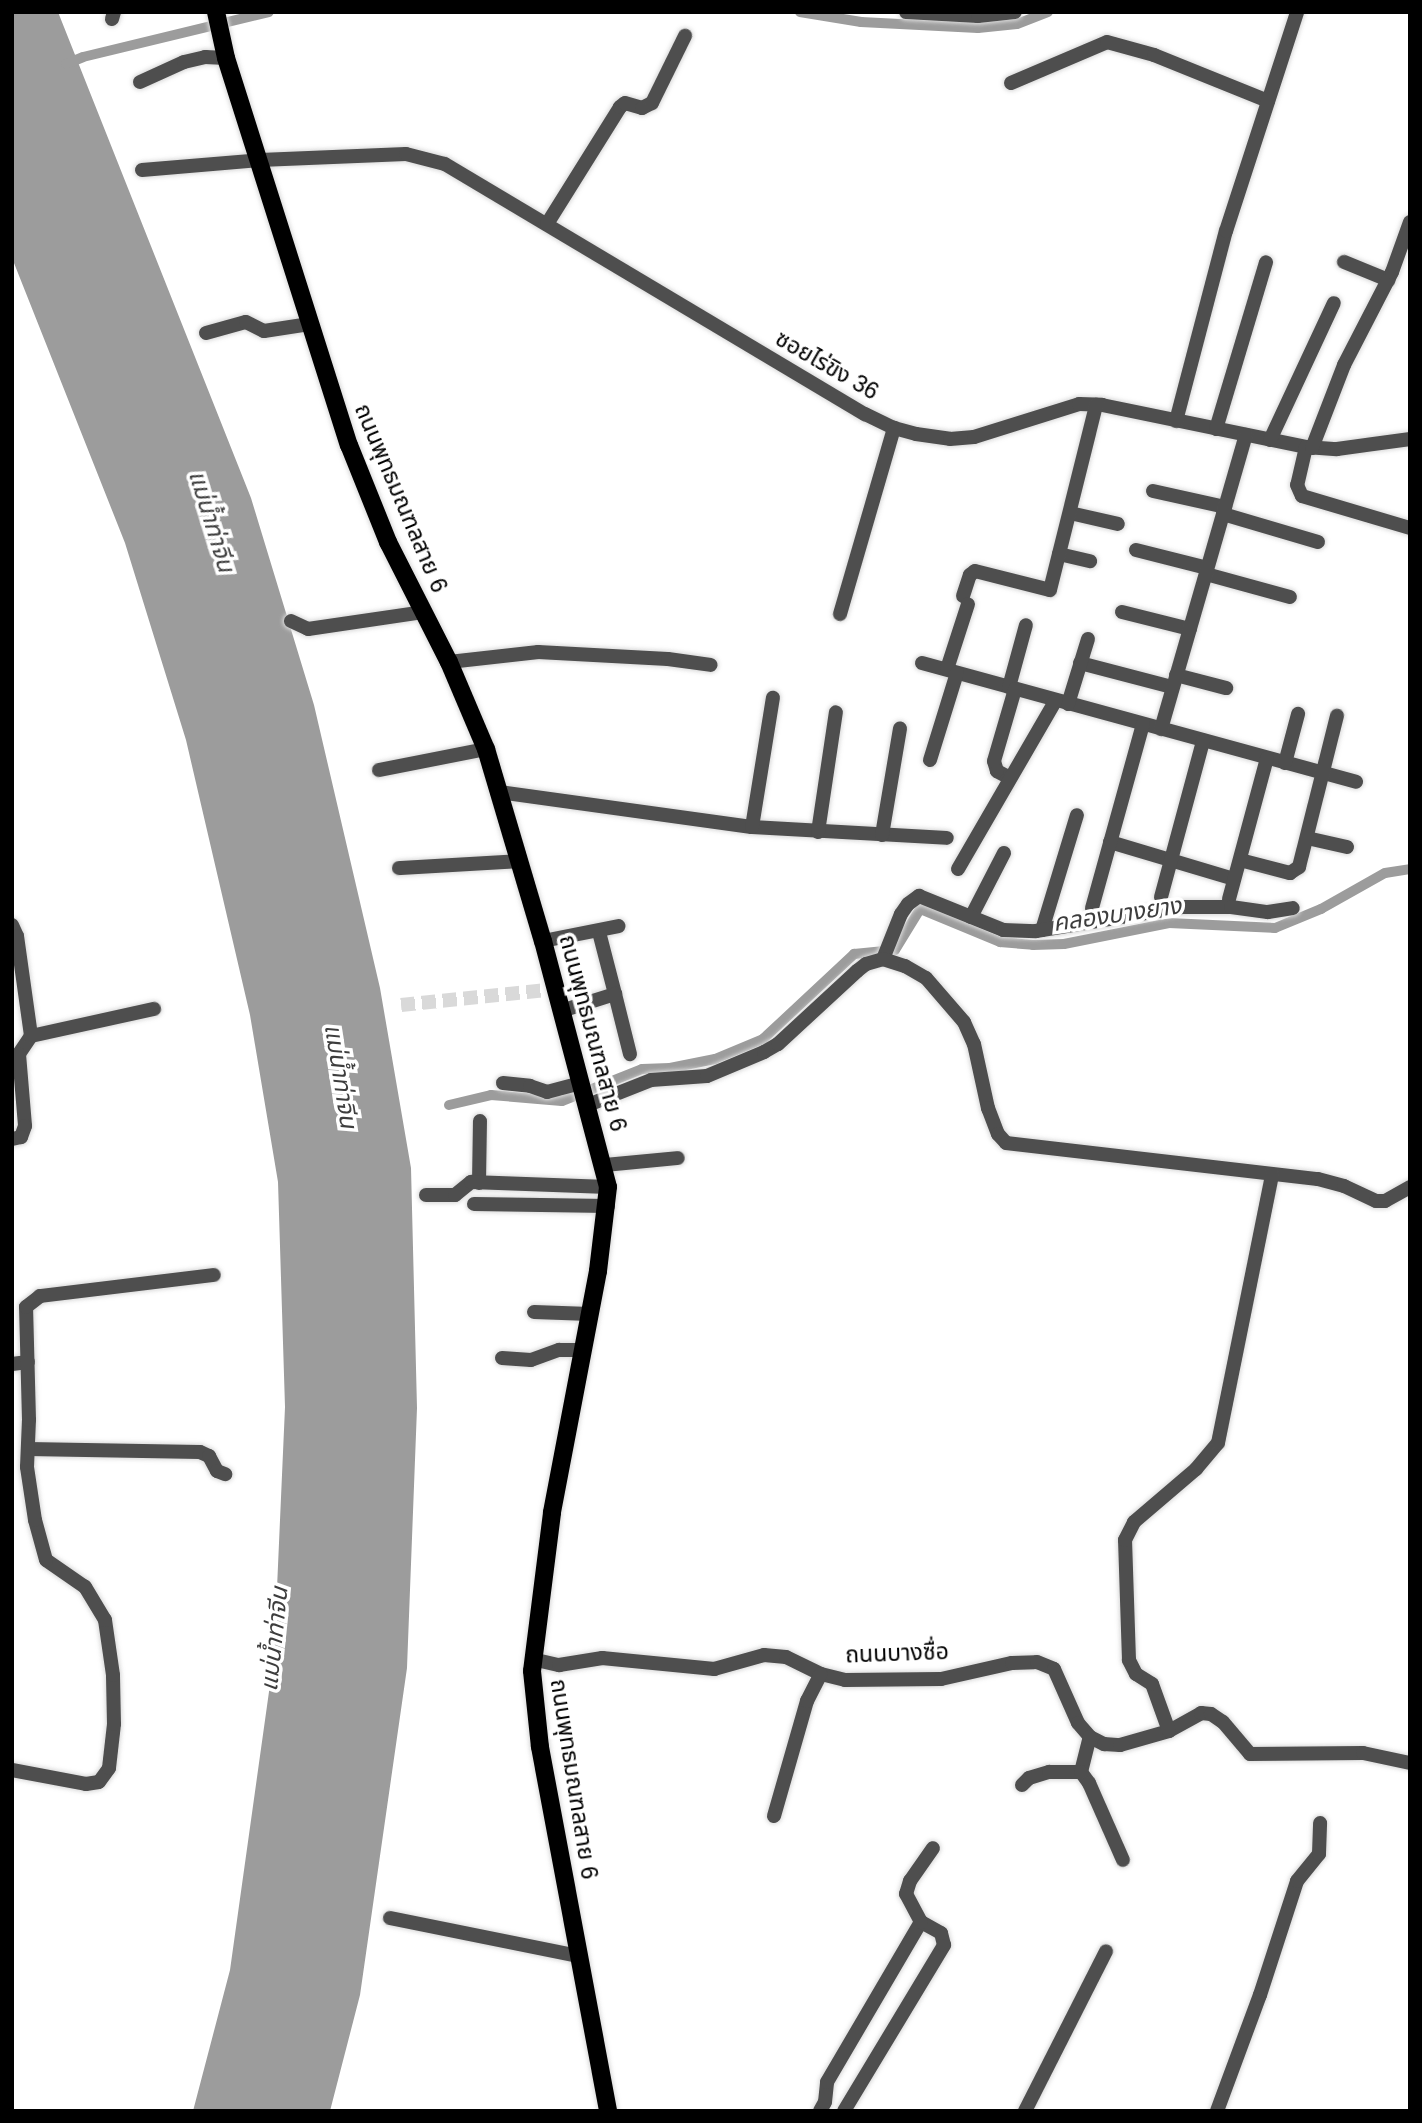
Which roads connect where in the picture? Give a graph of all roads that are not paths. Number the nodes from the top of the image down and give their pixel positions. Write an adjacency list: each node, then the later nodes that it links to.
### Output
1 (906, 12): 2 (street)
2 (1015, 12)
3 (1297, 12): 9 (street)
4 (217, 21): 6 (main road, ถนนพุทธมณฑลสาย 6)
5 (685, 36): 13 (street)
6 (226, 58): 7 (street); 10 (main road, ถนนพุทธมณฑลสาย 6)
7 (140, 82)
8 (1011, 83): 9 (street)
9 (1268, 101): 21 (street)
10 (260, 160): 11 (street, ซอยไร่ขิง 36); 13 (street, ซอยไร่ขิง 36); 18 (main road, ถนนพุทธมณฑลสาย 6)
11 (142, 170)
12 (1410, 222): 16 (street)
13 (547, 224): 22 (street, ซอยไร่ขิง 36)
14 (1266, 262): 23 (street)
15 (1344, 262): 16 (street)
16 (1388, 280): 27 (street)
17 (1334, 303): 26 (street)
18 (309, 324): 19 (street); 39 (main road, ถนนพุทธมณฑลสาย 6)
19 (206, 333)
20 (1096, 405): 21 (street, ซอยไร่ขิง 36); 22 (street, ซอยไร่ขิง 36); 30 (street)
21 (1177, 421): 23 (street, ซอยไร่ขิง 36)
22 (894, 428): 41 (street)
23 (1216, 429): 24 (street, ซอยไร่ขิง 36)
24 (1246, 435): 26 (street, ซอยไร่ขิง 36); 29 (street)
25 (1410, 439): 27 (street, ซอยไร่ขิง 36)
26 (1270, 440): 27 (street, ซอยไร่ขิง 36)
27 (1309, 447): 32 (street)
28 (1153, 491): 29 (street)
29 (1224, 511): 33 (street); 37 (street)
30 (1070, 513): 31 (street); 35 (street)
31 (1118, 524)
32 (1410, 528)
33 (1318, 542)
34 (1136, 550): 37 (street)
35 (1059, 554): 36 (street); 50 (street)
36 (1090, 561)
37 (1207, 571): 38 (street); 44 (street)
38 (1290, 597)
39 (424, 612): 42 (street); 46 (main road, ถนนพุทธมณฑลสาย 6)
40 (1122, 612): 44 (street)
41 (839, 614)
42 (291, 621)
43 (1026, 625): 52 (street)
44 (1190, 629): 51 (street)
45 (1088, 639): 48 (street)
46 (449, 662): 49 (street); 63 (main road, ถนนพุทธมณฑลสาย 6)
47 (922, 663): 50 (street)
48 (1080, 663): 51 (street); 55 (street)
49 (711, 666)
50 (952, 671): 52 (street); 65 (street)
51 (1174, 681): 53 (street); 61 (street)
52 (1012, 688): 55 (street); 69 (street)
53 (1226, 688)
54 (773, 698): 73 (street)
55 (1062, 702): 59 (street); 69 (street)
56 (836, 712): 74 (street)
57 (1298, 714): 66 (street)
58 (1336, 716): 68 (street)
59 (1143, 724): 61 (street); 78 (street)
60 (900, 729): 75 (street)
61 (1161, 729): 62 (street)
62 (1203, 741): 64 (street); 81 (street)
63 (486, 749): 67 (street); 71 (main road, ถนนพุทธมณฑลสาย 6)
64 (1267, 758): 66 (street); 82 (street)
65 (930, 761)
66 (1285, 763): 68 (street)
67 (379, 770)
68 (1323, 772): 70 (street); 77 (street)
69 (1010, 778): 85 (street)
70 (1356, 782)
71 (499, 792): 73 (street); 83 (main road, ถนนพุทธมณฑลสาย 6)
72 (1077, 815): 94 (street)
73 (752, 827): 74 (street)
74 (818, 832): 75 (street)
75 (882, 835): 76 (street)
76 (947, 838)
77 (1307, 838): 79 (street); 82 (street)
78 (1110, 842): 81 (street); 89 (street)
79 (1347, 847)
80 (1004, 853): 91 (street)
81 (1171, 859): 86 (street); 87 (street)
82 (1240, 860): 86 (street)
83 (519, 861): 84 (street); 96 (main road, ถนนพุทธมณฑลสาย 6)
84 (399, 868)
85 (958, 869)
86 (1234, 879): 88 (street)
87 (1161, 897)
88 (1229, 899)
89 (1092, 908)
90 (1293, 908): 94 (street)
91 (971, 918): 94 (street); 97 (street)
92 (12, 925): 101 (street)
93 (620, 926): 95 (street)
94 (1042, 930)
95 (599, 932): 96 (street); 98 (street)
96 (543, 941): 100 (main road, ถนนพุทธมณฑลสาย 6)
97 (883, 957): 105 (street); 110 (street)
98 (615, 994): 100 (street); 102 (street)
99 (154, 1009): 101 (street)
100 (561, 1011): 104 (main road, ถนนพุทธมณฑลสาย 6)
101 (31, 1036): 107 (street)
102 (630, 1054)
103 (503, 1083): 104 (street)
104 (581, 1083): 105 (main road, ถนนพุทธมณฑลสาย 6)
105 (588, 1105): 109 (main road, ถนนพุทธมณฑลสาย 6)
106 (480, 1121): 111 (street)
107 (12, 1139)
108 (678, 1158): 109 (street)
109 (604, 1165): 112 (main road, ถนนพุทธมณฑลสาย 6)
110 (1272, 1174): 113 (street); 128 (street)
111 (479, 1183): 112 (street); 114 (street)
112 (608, 1187): 116 (main road, ถนนพุทธมณฑลสาย 6)
113 (1410, 1187)
114 (426, 1195)
115 (474, 1204): 116 (street)
116 (608, 1206): 119 (main road, ถนนพุทธมณฑลสาย 6)
117 (214, 1275): 122 (street)
118 (534, 1311): 119 (street)
119 (590, 1314): 120 (main road, ถนนพุทธมณฑลสาย 6)
120 (584, 1350): 121 (street); 126 (main road, ถนนพุทธมณฑลสาย 6)
121 (502, 1358)
122 (28, 1362): 123 (street); 124 (street)
123 (12, 1364)
124 (28, 1449): 125 (street); 132 (street)
125 (225, 1474)
126 (532, 1658): 127 (street, ถนนบางซื่อ); 141 (main road, ถนนพุทธมณฑลสาย 6)
127 (821, 1674): 129 (street, ถนนบางซื่อ); 134 (street)
128 (1168, 1731): 129 (street); 130 (street)
129 (1089, 1740): 131 (street)
130 (1410, 1763)
131 (1083, 1766): 133 (street); 137 (street)
132 (12, 1770)
133 (1022, 1785)
134 (774, 1816)
135 (1320, 1823): 146 (street)
136 (933, 1847): 139 (street)
137 (1123, 1860)
138 (390, 1918): 141 (street)
139 (921, 1922): 143 (street); 144 (street)
140 (1106, 1951): 145 (street)
141 (578, 1956): 142 (main road, ถนนพุทธมณฑลสาย 6)
142 (608, 2111)
143 (820, 2111)
144 (844, 2111)
145 (1025, 2111)
146 (1217, 2111)

